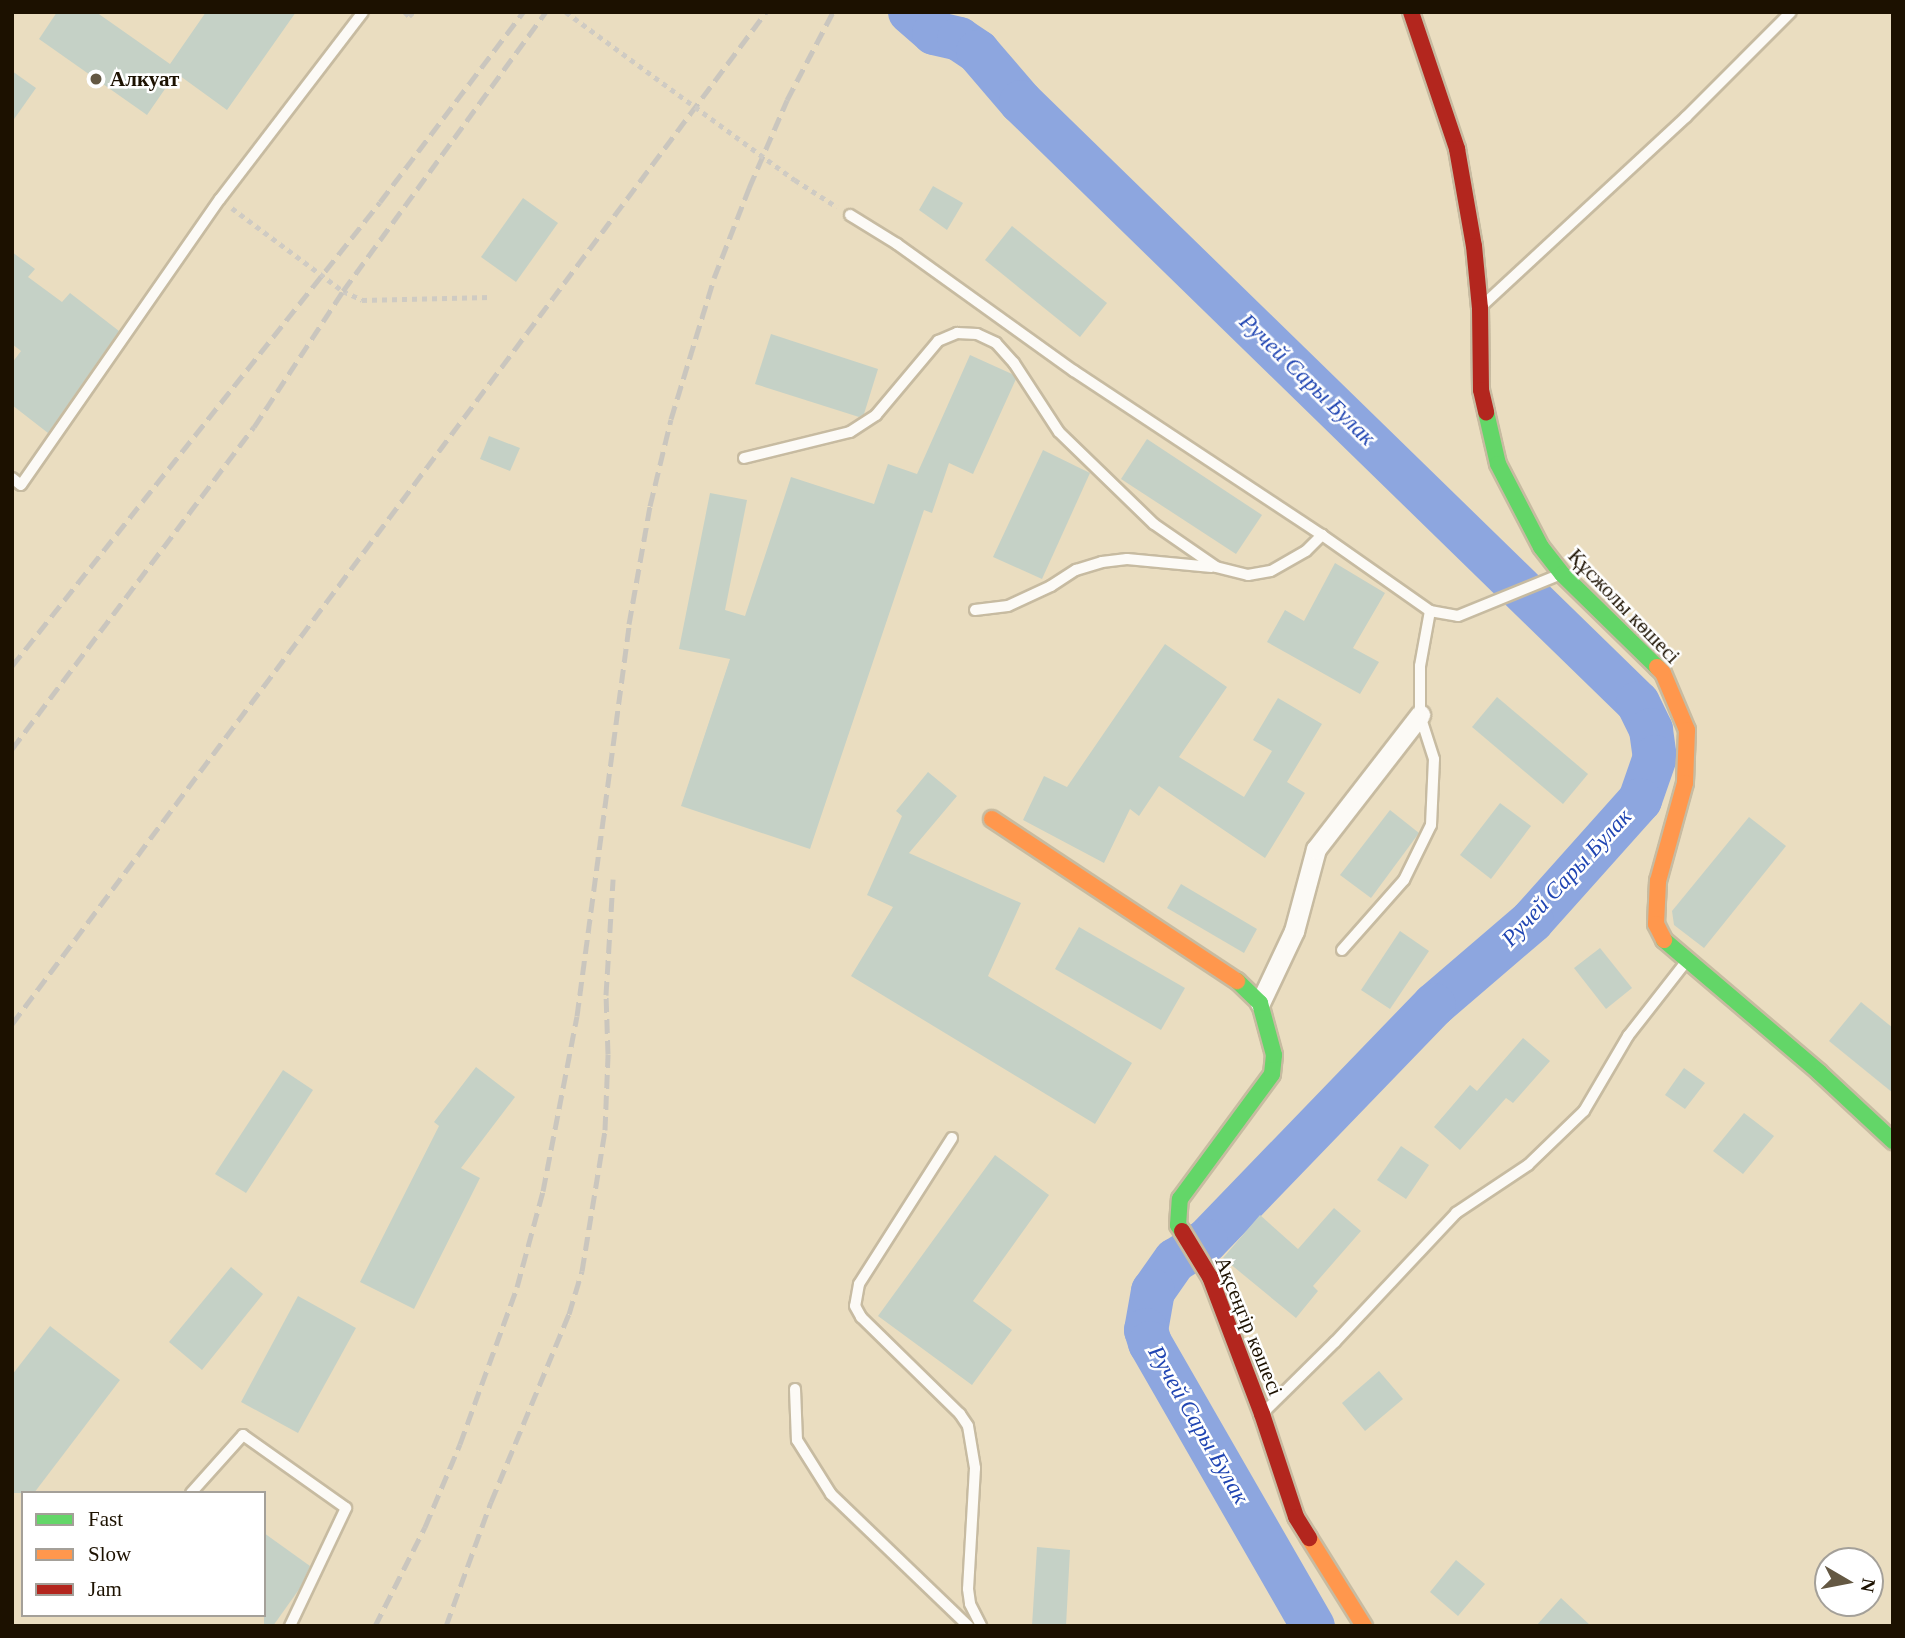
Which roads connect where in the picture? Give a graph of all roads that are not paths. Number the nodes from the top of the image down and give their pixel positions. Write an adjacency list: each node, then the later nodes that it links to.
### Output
1 (363, 12): 7 (lane)
2 (1411, 12): 5 (street, Құсжолы көшесі)
3 (1791, 12): 5 (lane)
4 (850, 215): 8 (lane)
5 (1480, 308): 10 (street, Құсжолы көшесі)
6 (744, 458): 9 (lane)
7 (12, 478)
8 (1322, 535): 9 (lane); 12 (lane)
9 (1216, 567): 11 (lane)
10 (1562, 574): 12 (lane); 16 (street, Құсжолы көшесі)
11 (975, 610)
12 (1430, 611): 13 (lane)
13 (1420, 715): 15 (lane); 17 (street)
14 (992, 819): 17 (street)
15 (1342, 950)
16 (1686, 962): 19 (street, Құсжолы көшесі); 21 (lane)
17 (1260, 1003): 21 (street, Ақсеңгір көшесі)
18 (952, 1138): 25 (lane)
19 (1893, 1141)
20 (795, 1389): 24 (lane)
21 (1262, 1413): 26 (street, Ақсеңгір көшесі)
22 (193, 1491): 23 (lane)
23 (290, 1626)
24 (968, 1626)
25 (981, 1626)
26 (1364, 1626)

